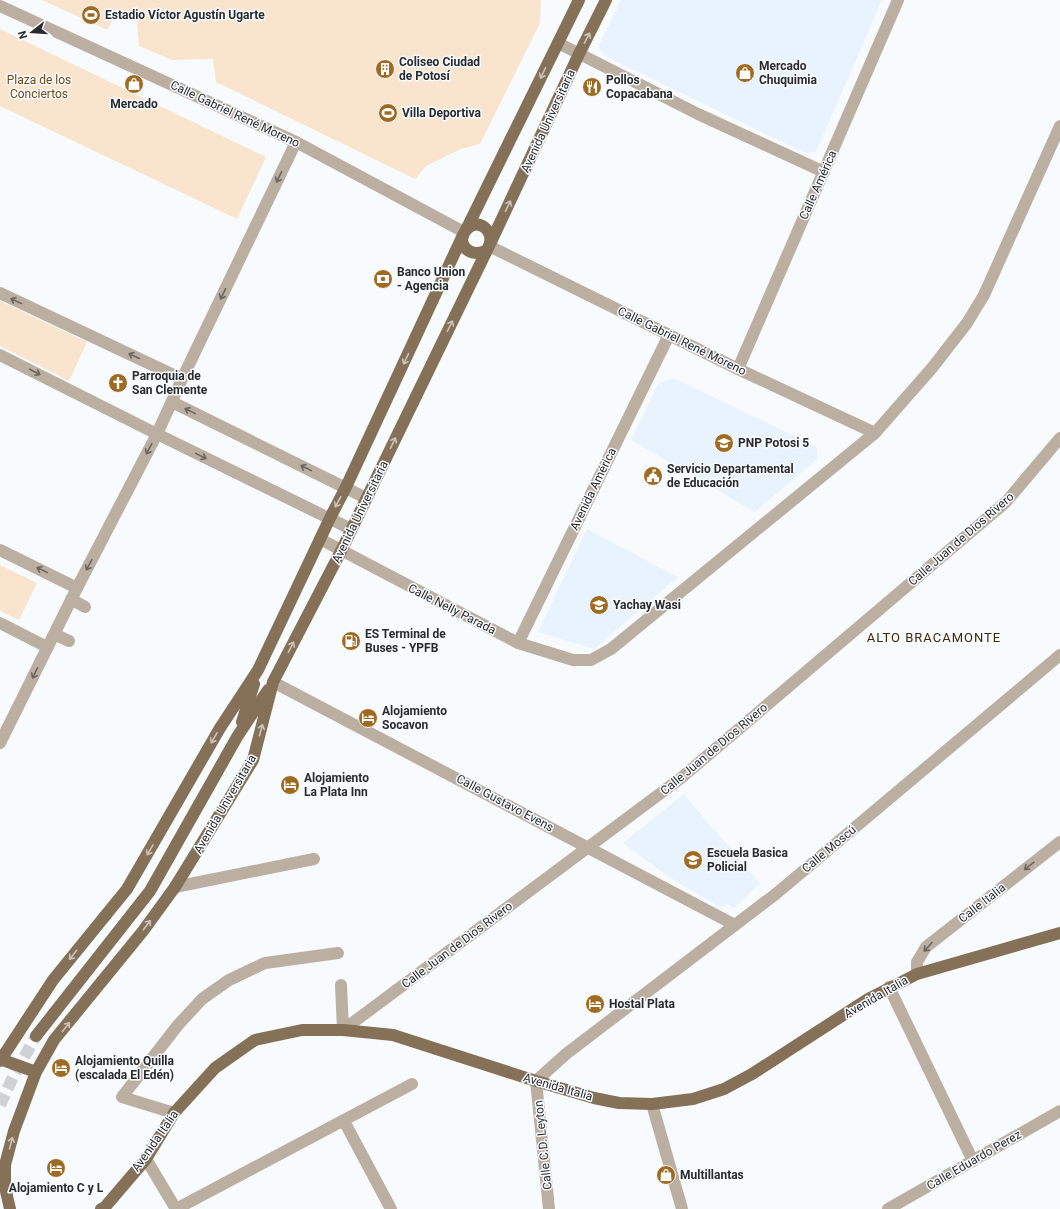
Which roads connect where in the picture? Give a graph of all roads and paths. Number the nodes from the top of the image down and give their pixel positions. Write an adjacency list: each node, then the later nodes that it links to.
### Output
1 (579, 0): 5 (main road, Avenida Universitaria)
2 (606, 0): 6 (main road, Avenida Universitaria, one-way to 2)
3 (898, 0): 9 (street, Calle América)
4 (0, 6): 8 (street, Calle Gabriel René Moreno)
5 (558, 43): 6 (street); 10 (main road, Avenida Universitaria, one-way to 10)
6 (580, 54): 9 (street); 11 (main road, Avenida Universitaria, one-way to 6)
7 (1060, 126): 18 (street)
8 (296, 142): 10 (street, Calle Gabriel René Moreno); 16 (street, one-way to 16)
9 (824, 172): 15 (street, Calle América)
10 (464, 232): 11 (main road); 11 (main road); 21 (main road, Avenida Universitaria, one-way to 21)
11 (489, 246): 13 (street, Calle Gabriel René Moreno); 22 (main road, Avenida Universitaria, one-way to 11)
12 (0, 293): 16 (street, one-way to 12)
13 (669, 335): 15 (street, Calle Gabriel René Moreno); 34 (street, Avenida América)
14 (0, 354): 19 (street, one-way to 19)
15 (738, 369): 18 (street, Calle Gabriel René Moreno)
16 (182, 379): 17 (street)
17 (172, 402): 19 (street); 21 (street, one-way to 17)
18 (876, 433): 34 (street, Calle Nelly Parada)
19 (157, 434): 23 (street, one-way to 23); 28 (street, one-way to 28)
20 (1060, 438): 42 (street, Calle Juan de Dios Rivero)
21 (346, 487): 22 (street); 23 (main road, Avenida Universitaria, one-way to 23)
22 (366, 498): 24 (main road, Avenida Universitaria)
23 (330, 518): 24 (street); 25 (main road, Avenida Universitaria)
24 (351, 529): 27 (main road, Avenida Universitaria)
25 (320, 539): 27 (street, Calle Nelly Parada); 37 (main road, Avenida Universitaria)
26 (0, 550): 28 (street, one-way to 26)
27 (341, 551): 34 (street, Calle Nelly Parada); 38 (main road, Avenida Universitaria, one-way to 27)
28 (77, 588): 29 (street)
29 (72, 599): 30 (street); 32 (street)
30 (85, 606)
31 (0, 623): 35 (street)
32 (54, 634): 33 (street); 35 (street)
33 (69, 641)
34 (518, 643)
35 (47, 647): 40 (street, one-way to 40)
36 (1060, 655): 45 (street, Calle Moscú)
37 (258, 670): 39 (main road); 53 (main road, Avenida Universitaria, one-way to 53)
38 (273, 682): 39 (main road); 42 (street, Calle Gustavo Evens); 44 (main road, Avenida Universitaria, one-way to 38)
39 (237, 737): 52 (main road)
40 (0, 743)
41 (1060, 842): 48 (street, Calle Italia, one-way to 48)
42 (588, 847): 45 (street, Calle Gustavo Evens); 51 (street, Calle Juan de Dios Rivero)
43 (314, 859): 44 (street)
44 (175, 887): 54 (main road, Avenida Universitaria, one-way to 44)
45 (735, 925): 55 (street, Calle Moscú)
46 (1060, 933): 48 (main road, Avenida Italia)
47 (338, 953): 59 (street)
48 (917, 974): 50 (main road, Avenida Italia)
49 (341, 985): 51 (street)
50 (889, 988): 57 (main road, Avenida Italia); 62 (street)
51 (343, 1030): 55 (main road, Avenida Italia); 59 (main road, Avenida Italia)
52 (36, 1036)
53 (0, 1060): 54 (main road)
54 (36, 1072): 63 (main road, Avenida Universitaria, one-way to 54)
55 (536, 1081): 57 (main road, Avenida Italia); 67 (street, Calle C.D. Leyton)
56 (412, 1084): 60 (street)
57 (652, 1104): 68 (street)
58 (1060, 1111): 62 (street, Calle Eduardo Perez)
59 (174, 1113): 61 (main road, Avenida Italia)
60 (344, 1121): 65 (street); 66 (street)
61 (146, 1159): 64 (main road, Avenida Italia); 65 (street)
62 (973, 1161): 69 (street, Calle Eduardo Perez)
63 (9, 1207)
64 (101, 1209)
65 (176, 1209)
66 (391, 1209)
67 (549, 1209)
68 (682, 1209)
69 (888, 1209)

